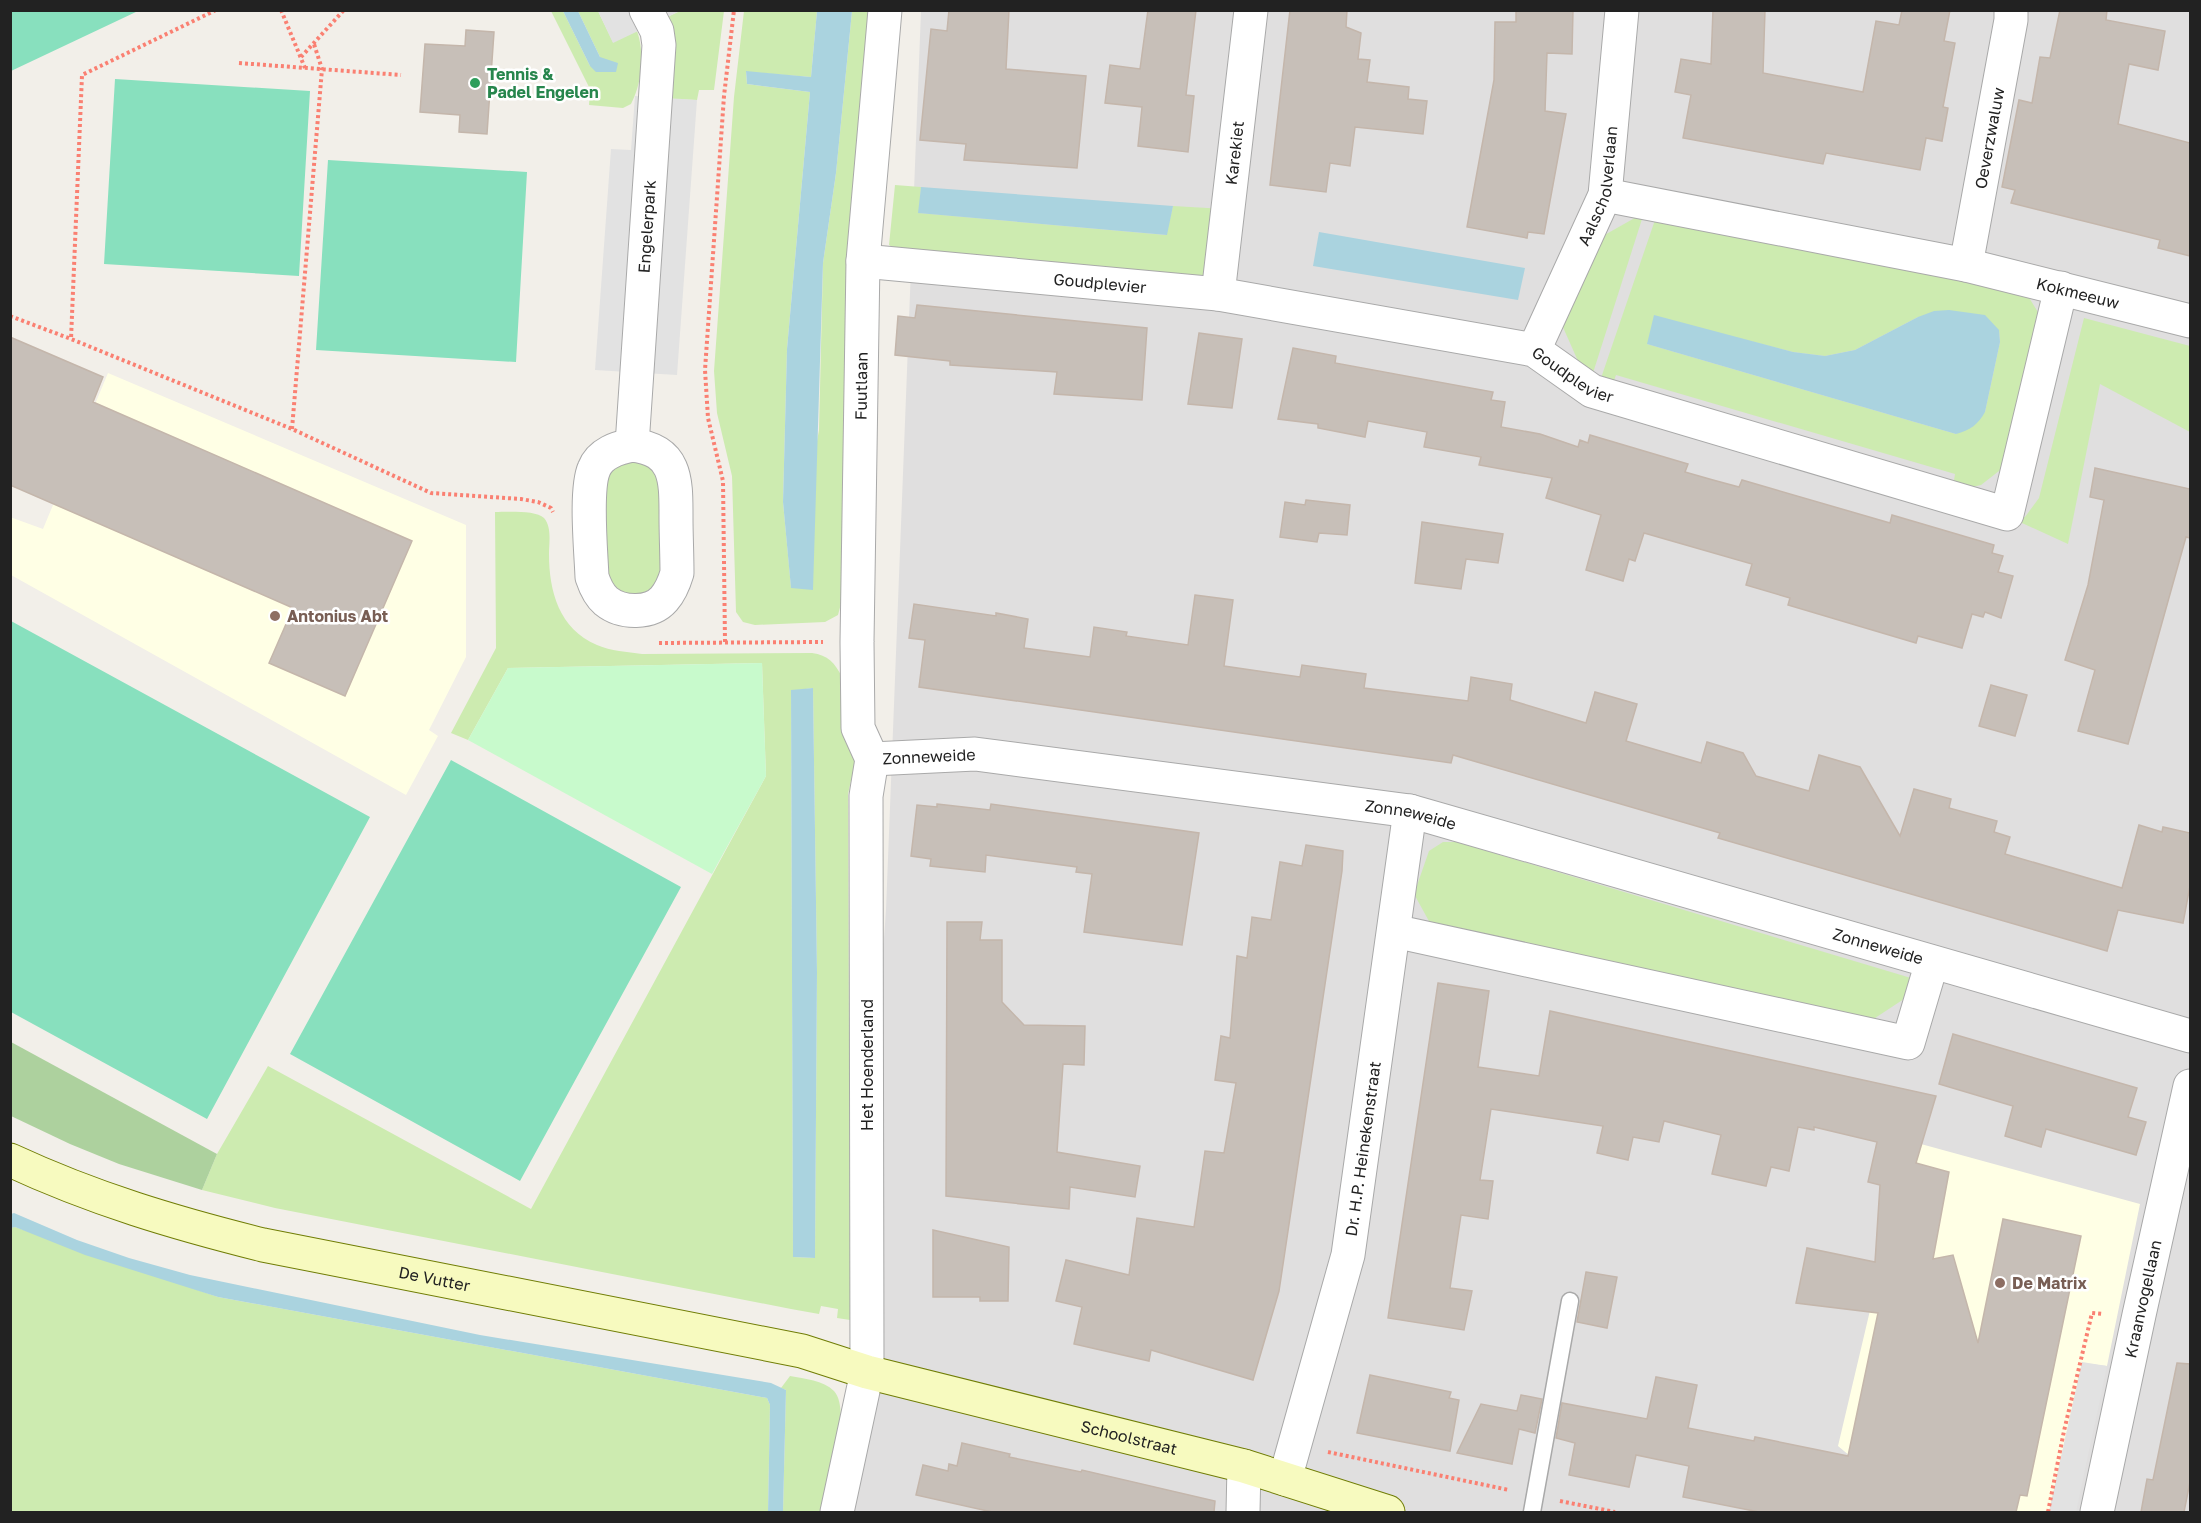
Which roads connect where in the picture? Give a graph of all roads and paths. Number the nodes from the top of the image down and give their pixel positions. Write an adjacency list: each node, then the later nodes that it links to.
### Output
1 (216, 10): 23 (path)
2 (281, 10): 11 (path)
3 (344, 10): 10 (path)
4 (646, 10): 26 (street, Engelerpark)
5 (734, 10): 28 (path)
6 (885, 10): 17 (street, Fuutlaan)
7 (1251, 10): 20 (street, Karekiet)
8 (1622, 10): 16 (street, Aalscholverlaan)
9 (2011, 10): 18 (street, Oeverzwaluw)
10 (314, 44): 11 (path); 14 (path)
11 (301, 57): 13 (path)
12 (239, 63): 13 (path)
13 (305, 68): 14 (path)
14 (322, 69): 15 (path); 25 (path)
15 (401, 75)
16 (1605, 195): 18 (street); 24 (street, Aalscholverlaan)
17 (863, 261): 20 (street, Goudplevier); 29 (street, Fuutlaan)
18 (1966, 265): 19 (street, Kokmeeuw)
19 (2061, 288): 22 (street, Kokmeeuw); 24 (street, Goudplevier)
20 (1218, 294): 24 (street, Goudplevier)
21 (10, 316): 23 (path)
22 (2190, 321)
23 (71, 339): 25 (path)
24 (1533, 350)
25 (292, 429): 27 (path)
26 (632, 445): 26 (street)
27 (521, 499)
28 (725, 642)
29 (872, 759): 30 (street, Zonneweide); 38 (street, Het Hoenderland)
30 (1410, 811): 31 (street, Dr. H.P. Heinekenstraat); 32 (street, Zonneweide)
31 (1394, 931): 32 (street, Zonneweide); 40 (street, Dr. H.P. Heinekenstraat)
32 (1932, 962): 33 (street, Zonneweide)
33 (2190, 1036)
34 (2190, 1086): 37 (street, Kraanvogellaan)
35 (10, 1160): 38 (street, De Vutter)
36 (1570, 1300): 44 (lane)
37 (2139, 1315): 45 (path); 46 (street, Kraanvogellaan)
38 (867, 1372): 39 (street, Schoolstraat); 41 (street, Het Hoenderland)
39 (1244, 1466): 40 (street, Schoolstraat); 42 (street)
40 (1285, 1479): 43 (street, Schoolstraat)
41 (837, 1512)
42 (1243, 1512)
43 (1388, 1512)
44 (1532, 1512)
45 (2048, 1512)
46 (2097, 1512)

